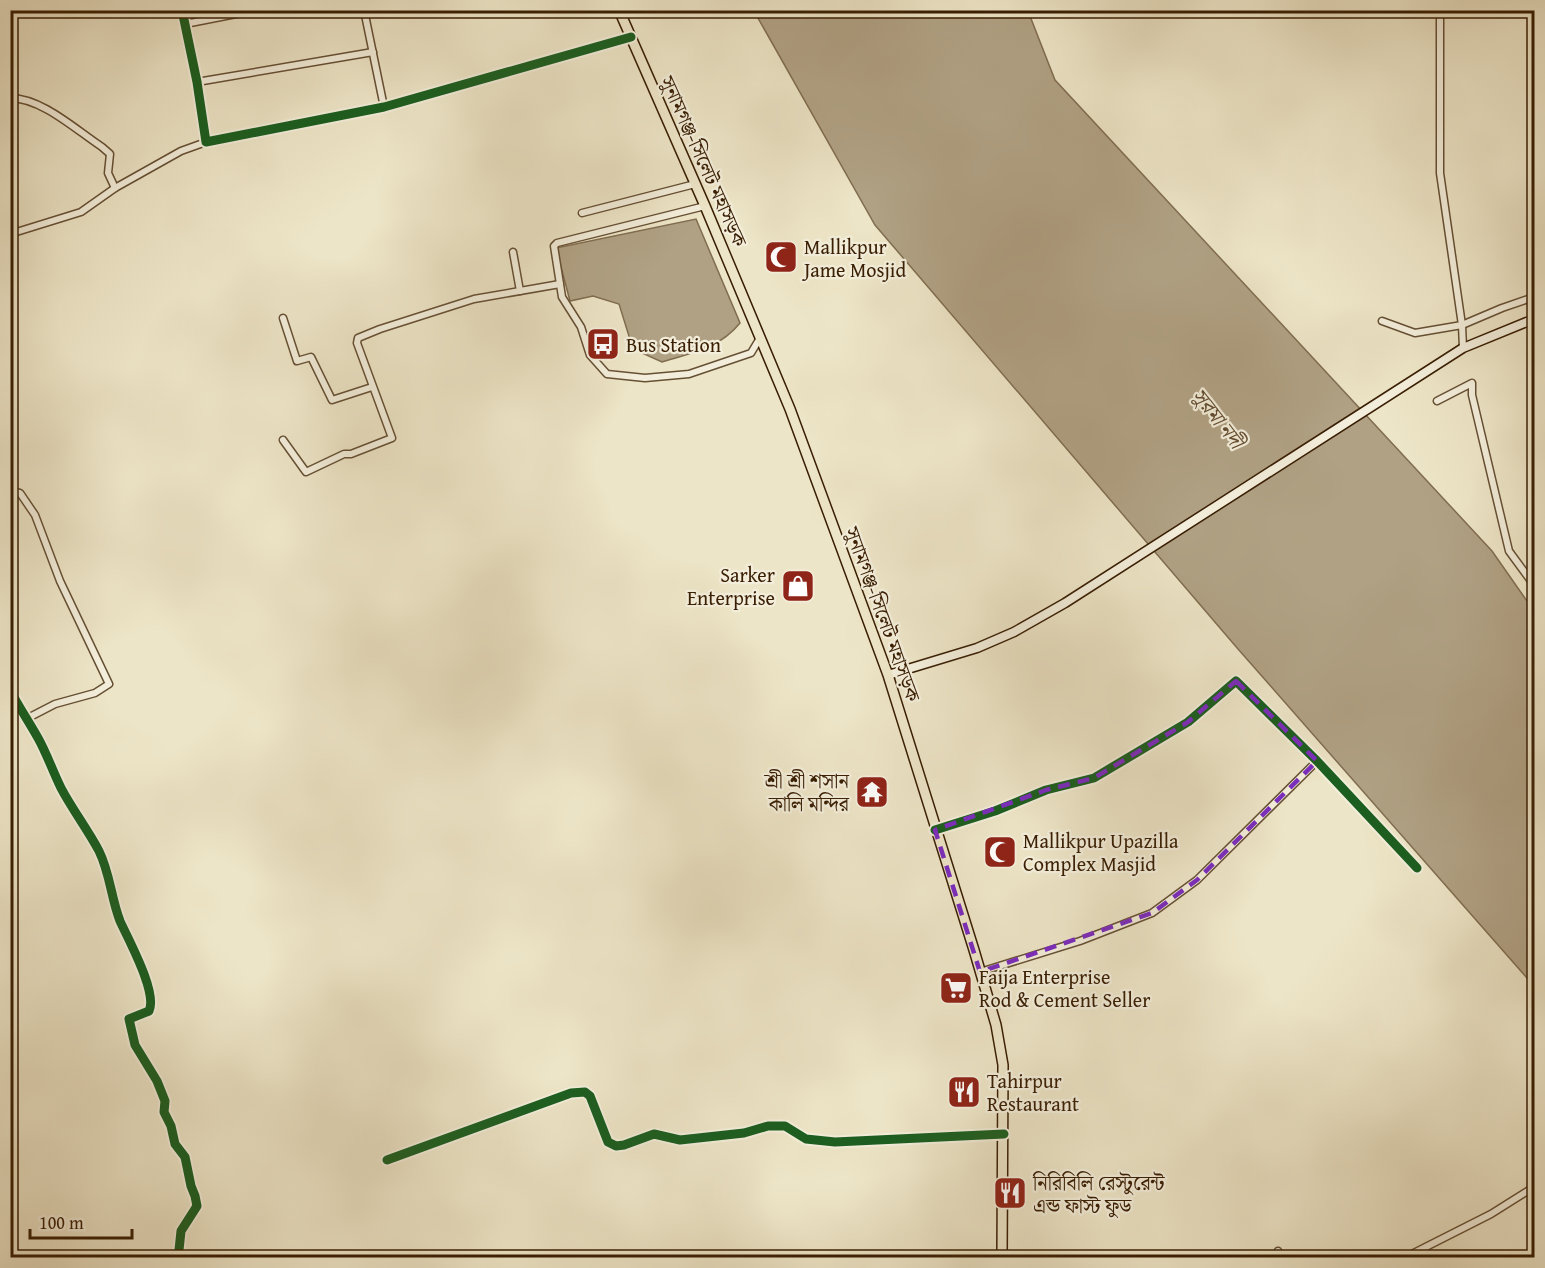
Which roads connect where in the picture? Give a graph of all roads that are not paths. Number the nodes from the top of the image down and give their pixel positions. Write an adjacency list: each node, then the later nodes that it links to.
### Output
1 (182, 10): 6 (street)
2 (257, 10): 6 (street)
3 (364, 10): 8 (street)
4 (619, 10): 7 (main road, সুনামগঞ্জ-সিলেট মহাসড়ক)
5 (1440, 10): 25 (street)
6 (185, 24): 9 (street)
7 (631, 37): 11 (street); 13 (main road, সুনামগঞ্জ-সিলেট মহাসড়ক)
8 (373, 52): 9 (street); 11 (street)
9 (197, 82): 12 (street)
10 (10, 98): 14 (street)
11 (384, 107): 12 (street)
12 (206, 142): 14 (street)
13 (695, 184): 15 (main road, সুনামগঞ্জ-সিলেট মহাসড়ক); 16 (street)
14 (115, 188): 17 (street)
15 (705, 206): 19 (street); 26 (main road, সুনামগঞ্জ-সিলেট মহাসড়ক)
16 (582, 213)
17 (10, 234)
18 (513, 252): 20 (street)
19 (560, 284): 20 (street); 26 (street)
20 (520, 291): 28 (street)
21 (1534, 297): 25 (street)
22 (283, 318): 28 (street)
23 (1534, 319): 27 (main road)
24 (1382, 321): 25 (street)
25 (1462, 325): 27 (street)
26 (760, 338): 33 (main road, সুনামগঞ্জ-সিলেট মহাসড়ক)
27 (1463, 348): 33 (main road)
28 (372, 387): 30 (street)
29 (1437, 401): 32 (street)
30 (283, 440)
31 (10, 490): 35 (street)
32 (1534, 585)
33 (888, 675): 37 (main road, সুনামগঞ্জ-সিলেট মহাসড়ক)
34 (10, 690): 35 (street)
35 (26, 719): 43 (street)
36 (1317, 761): 37 (street); 38 (street); 39 (street)
37 (935, 830): 39 (main road, সুনামগঞ্জ-সিলেট মহাসড়ক)
38 (1417, 868)
39 (980, 972): 40 (main road, সুনামগঞ্জ-সিলেট মহাসড়ক)
40 (1004, 1134): 41 (street); 44 (main road, সুনামগঞ্জ-সিলেট মহাসড়ক)
41 (387, 1160)
42 (1534, 1187): 45 (street)
43 (180, 1257)
44 (1002, 1257)
45 (1404, 1257)

